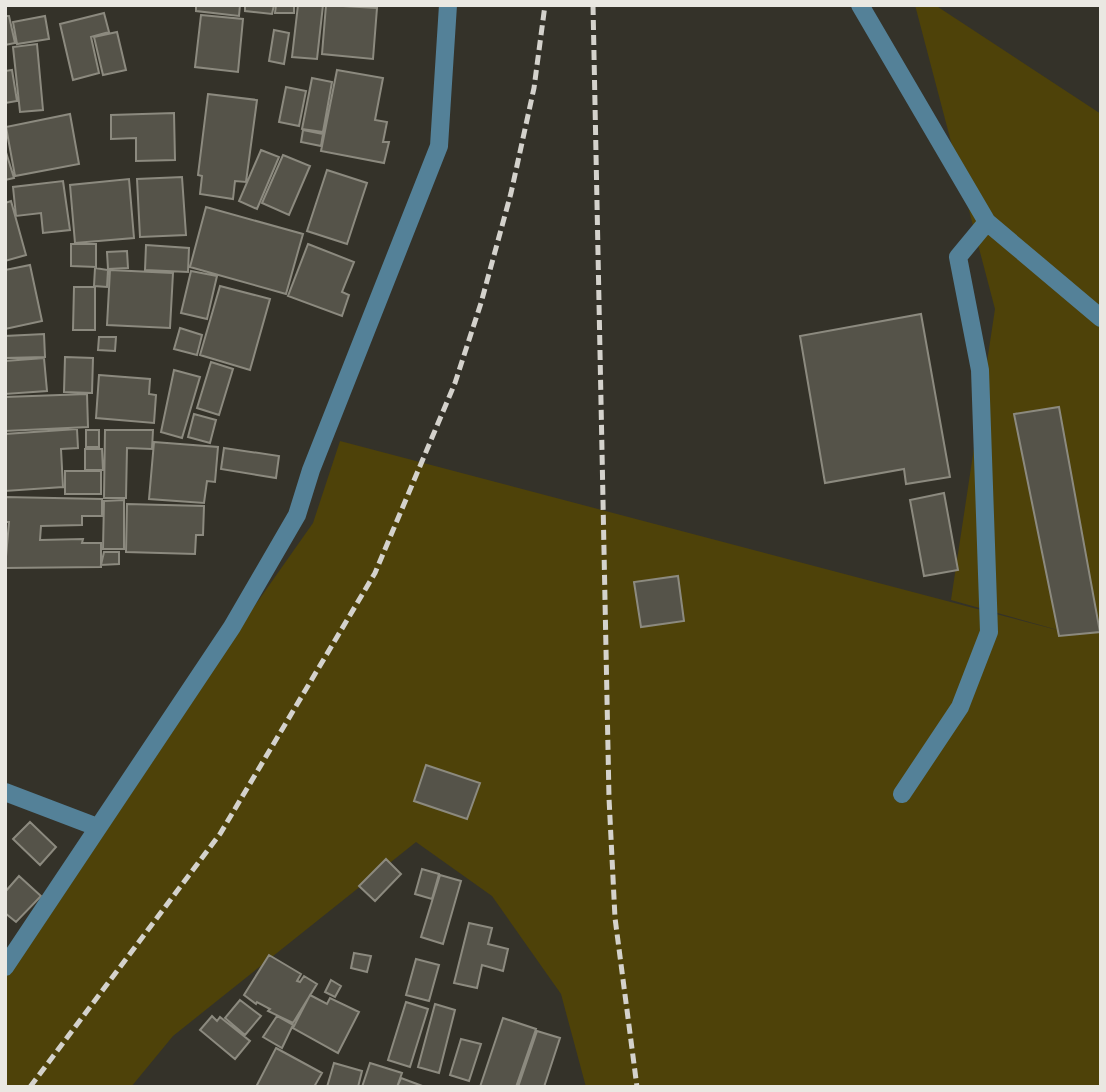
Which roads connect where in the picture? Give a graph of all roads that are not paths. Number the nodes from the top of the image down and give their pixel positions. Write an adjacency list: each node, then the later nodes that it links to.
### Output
1 (448, 5): 7 (street)
2 (860, 5): 3 (street)
3 (987, 222): 4 (street); 6 (street)
4 (1101, 318)
5 (5, 792): 7 (street)
6 (902, 794)
7 (97, 827): 8 (street)
8 (5, 967)

